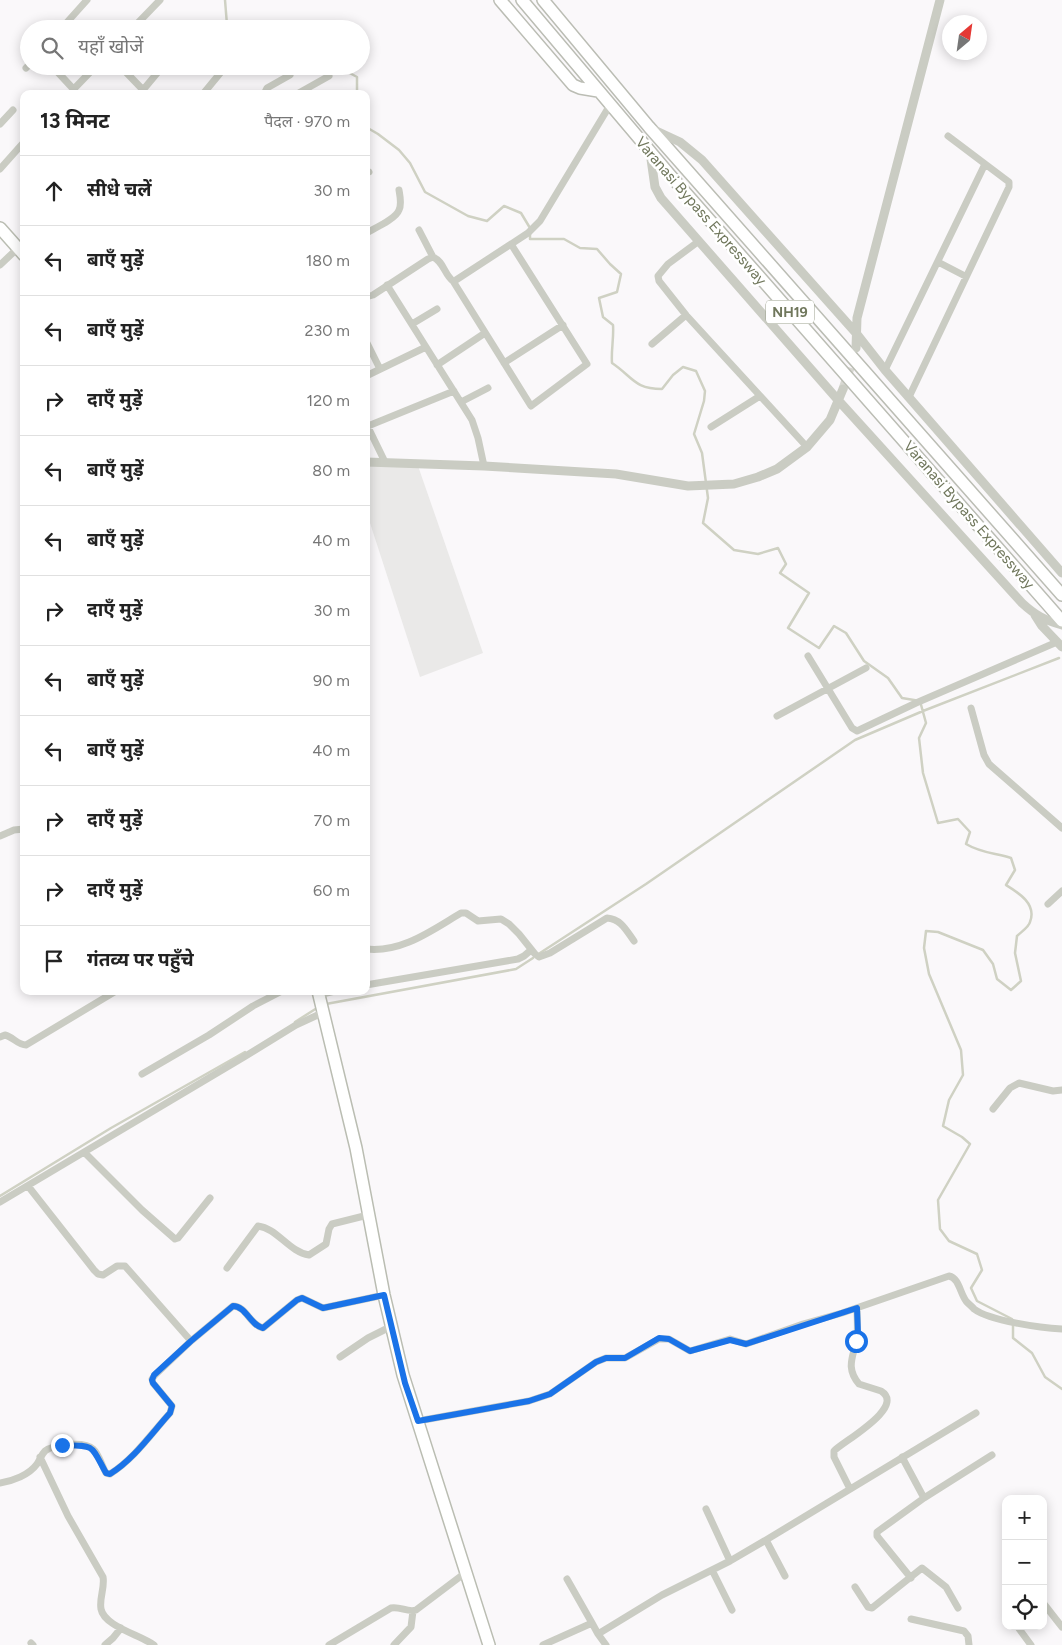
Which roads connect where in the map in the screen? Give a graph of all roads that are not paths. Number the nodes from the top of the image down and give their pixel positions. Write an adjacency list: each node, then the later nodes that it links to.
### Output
1 (87, 0): 7 (street)
2 (500, 0): 23 (main road)
3 (522, 0): 23 (main road, Varanasi Bypass Expressway / NH19)
4 (543, 0): 27 (main road, Varanasi Bypass Expressway / NH19)
5 (940, 0): 53 (street)
6 (158, 1): 8 (street)
7 (70, 20)
8 (140, 20)
9 (60, 75): 16 (street)
10 (88, 75): 17 (street)
11 (129, 75): 18 (street)
12 (157, 75): 19 (street)
13 (219, 75): 20 (street)
14 (290, 75): 21 (street)
15 (330, 76): 22 (street)
16 (72, 90)
17 (76, 90)
18 (143, 90)
19 (146, 90)
20 (206, 90)
21 (266, 90)
22 (305, 90)
23 (598, 91): 24 (main road, Varanasi Bypass Expressway / NH19)
24 (610, 105): 30 (main road, Varanasi Bypass Expressway / NH19); 38 (street)
25 (13, 110): 26 (street)
26 (0, 124)
27 (649, 127): 53 (street); 78 (main road, Varanasi Bypass Expressway / NH19)
28 (948, 136): 31 (street)
29 (20, 147): 32 (street)
30 (650, 152): 37 (street); 80 (main road, Varanasi Bypass Expressway / NH19)
31 (986, 164): 42 (street); 44 (street)
32 (0, 169)
33 (399, 190): 36 (street)
34 (0, 228): 39 (main road)
35 (419, 230): 41 (street)
36 (370, 231)
37 (699, 241): 49 (street); 68 (street)
38 (511, 244): 45 (street); 51 (street)
39 (20, 251)
40 (20, 253): 43 (street)
41 (433, 257): 45 (street); 46 (street)
42 (938, 262): 44 (street); 61 (street)
43 (0, 265)
44 (965, 276): 67 (street)
45 (453, 281): 52 (street)
46 (387, 285): 47 (street); 50 (street)
47 (370, 296)
48 (437, 309): 50 (street)
49 (686, 315): 54 (street); 66 (street)
50 (412, 324): 55 (street)
51 (562, 325): 58 (street); 58 (street)
52 (485, 333): 58 (street); 59 (street)
53 (856, 333): 57 (street); 61 (street)
54 (652, 344)
55 (426, 347): 59 (street); 60 (street)
56 (370, 348): 60 (street)
57 (856, 348)
58 (504, 363)
59 (437, 365): 65 (street)
60 (380, 369): 62 (street)
61 (885, 370): 67 (street)
62 (370, 374)
63 (488, 388): 69 (street)
64 (843, 388): 68 (street)
65 (454, 391): 69 (street); 70 (street)
66 (760, 396): 71 (street); 73 (street)
67 (909, 397): 77 (street)
68 (838, 400): 73 (street); 79 (street)
69 (461, 402): 76 (street)
70 (370, 423)
71 (711, 427)
72 (370, 430): 75 (street)
73 (806, 447): 76 (street)
74 (370, 462): 75 (street)
75 (385, 462): 76 (street)
76 (484, 466)
77 (1062, 573)
78 (1062, 595)
79 (1034, 614): 80 (street); 81 (street)
80 (1062, 623)
81 (1060, 645): 84 (street)
82 (808, 656): 84 (street)
83 (866, 668): 84 (street)
84 (828, 688): 86 (street)
85 (971, 708): 87 (street)
86 (777, 716)
87 (1062, 828)
88 (20, 829): 89 (street)
89 (0, 836)
90 (1062, 892): 91 (street)
91 (1048, 904)
92 (634, 941): 94 (street)
93 (370, 948): 94 (street)
94 (531, 950): 95 (street)
95 (370, 984)
96 (109, 995): 100 (street)
97 (274, 995): 101 (street)
98 (318, 995): 99 (main road)
99 (322, 1013): 104 (street); 108 (main road)
100 (0, 1037)
101 (142, 1074)
102 (1062, 1090): 103 (street)
103 (993, 1109)
104 (85, 1153): 105 (street); 106 (street)
105 (28, 1186): 107 (street); 114 (street)
106 (210, 1198)
107 (0, 1202)
108 (368, 1214): 109 (street); 110 (main road)
109 (227, 1268)
110 (384, 1295): 112 (main road); 114 (street)
111 (857, 1308): 113 (street); 117 (street); 122 (street)
112 (390, 1327): 115 (street); 117 (main road)
113 (1062, 1329)
114 (191, 1341): 119 (street)
115 (340, 1357)
116 (976, 1413): 120 (street)
117 (418, 1421): 128 (main road)
118 (992, 1455): 123 (street)
119 (40, 1457): 121 (street); 140 (street)
120 (902, 1457): 122 (street); 123 (street)
121 (0, 1483)
122 (850, 1489): 125 (street)
123 (924, 1498): 130 (street)
124 (706, 1509): 126 (street)
125 (766, 1540): 126 (street); 129 (street)
126 (730, 1560): 127 (street)
127 (712, 1570): 135 (street); 142 (street)
128 (466, 1573): 136 (street); 147 (main road)
129 (785, 1576)
130 (911, 1578): 132 (street); 133 (street)
131 (567, 1580): 138 (street)
132 (855, 1587)
133 (958, 1608)
134 (1047, 1608): 139 (street)
135 (732, 1610)
136 (413, 1611): 145 (street); 146 (street)
137 (911, 1619): 150 (street)
138 (592, 1623): 142 (street); 148 (street)
139 (1062, 1627)
140 (121, 1628): 143 (street); 144 (street)
141 (1019, 1630): 151 (street)
142 (598, 1634): 149 (street)
143 (105, 1645)
144 (154, 1645)
145 (329, 1645)
146 (394, 1645)
147 (489, 1645)
148 (543, 1645)
149 (605, 1645)
150 (969, 1645)
151 (1030, 1645)

